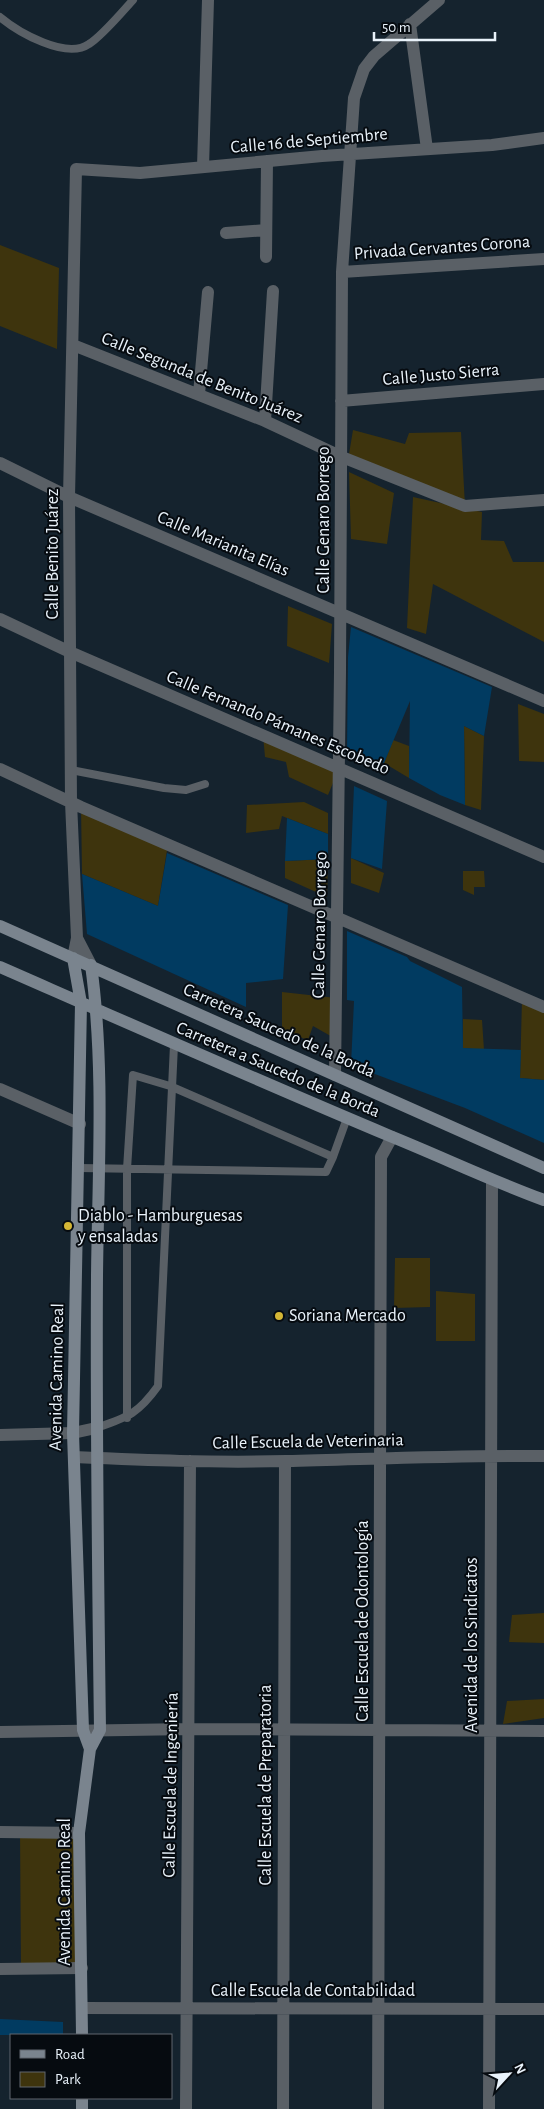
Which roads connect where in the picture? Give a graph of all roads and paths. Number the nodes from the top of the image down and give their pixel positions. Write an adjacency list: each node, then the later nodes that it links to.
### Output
1 (133, 0): 4 (lane)
2 (208, 0): 10 (street)
3 (439, 0): 5 (street, Calle Genaro Borrego)
4 (0, 17)
5 (410, 24): 7 (street); 8 (street, Calle Genaro Borrego)
6 (544, 138): 7 (street, Calle 16 de Septiembre)
7 (428, 149): 8 (street, Calle 16 de Septiembre)
8 (350, 154): 9 (street, Calle 16 de Septiembre); 16 (street, Calle Genaro Borrego)
9 (267, 162): 10 (street, Calle 16 de Septiembre); 12 (street)
10 (203, 167): 11 (street, Calle 16 de Septiembre)
11 (76, 169): 19 (street, Calle Benito Juárez)
12 (266, 230): 13 (street); 14 (street)
13 (226, 234)
14 (266, 257)
15 (544, 258): 16 (street, Privada Cervantes Corona)
16 (342, 272): 22 (street, Calle Genaro Borrego)
17 (272, 291): 23 (street)
18 (208, 292): 21 (street)
19 (73, 345): 21 (street, Calle Segunda de Benito Juárez); 26 (street, Calle Benito Juárez)
20 (544, 384): 22 (street, Calle Justo Sierra)
21 (198, 394): 23 (street, Calle Segunda de Benito Juárez)
22 (341, 401): 24 (street, Calle Genaro Borrego)
23 (265, 421): 24 (street, Calle Segunda de Benito Juárez)
24 (342, 458): 27 (street, Calle Segunda de Benito Juárez); 28 (street, Calle Genaro Borrego)
25 (0, 463): 26 (street, Calle Marianita Elías)
26 (69, 497): 28 (street, Calle Marianita Elías); 30 (street, Calle Benito Juárez)
27 (544, 500)
28 (341, 614): 31 (street, Calle Marianita Elías); 32 (street, Calle Genaro Borrego)
29 (0, 618): 30 (street, Calle Fernando Pámanes Escobedo)
30 (70, 652): 32 (street, Calle Fernando Pámanes Escobedo); 34 (street, Calle Benito Juárez)
31 (544, 702)
32 (339, 768): 37 (street, Calle Fernando Pámanes Escobedo); 38 (street, Calle Genaro Borrego)
33 (0, 769): 36 (street)
34 (71, 770): 35 (lane); 36 (street, Calle Benito Juárez)
35 (205, 784)
36 (72, 802): 38 (street); 40 (street, Calle Benito Juárez)
37 (544, 857)
38 (338, 918): 45 (street); 48 (street, Calle Genaro Borrego)
39 (0, 926): 41 (street, Carretera Saucedo de la Borda)
40 (77, 938): 41 (street, Calle Benito Juárez); 42 (street, Calle Benito Juárez)
41 (73, 958): 42 (street, Carretera Saucedo de la Borda); 44 (street, Avenida Camino Real)
42 (91, 966): 46 (street, Avenida Camino Real); 48 (street, Carretera Saucedo de la Borda)
43 (0, 968): 44 (street, Carretera a Saucedo de la Borda)
44 (81, 1003): 46 (street, Carretera a Saucedo de la Borda); 52 (street, Avenida Camino Real)
45 (544, 1007)
46 (97, 1010): 47 (street, Carretera a Saucedo de la Borda); 56 (street, Avenida Camino Real)
47 (174, 1045): 49 (lane); 51 (street, Carretera a Saucedo de la Borda)
48 (336, 1075): 57 (street, Carretera Saucedo de la Borda)
49 (170, 1086): 54 (lane); 58 (lane); 59 (lane)
50 (0, 1089): 52 (street)
51 (347, 1118): 53 (street, Carretera a Saucedo de la Borda); 54 (lane)
52 (80, 1124): 55 (street, Avenida Camino Real)
53 (392, 1137): 60 (street, Carretera a Saucedo de la Borda); 70 (street, Calle Escuela de Odontología)
54 (333, 1158): 59 (lane)
55 (79, 1168): 56 (lane); 64 (street, Avenida Camino Real)
56 (98, 1168): 58 (lane); 63 (street, Avenida Camino Real)
57 (544, 1168)
58 (127, 1169): 59 (lane); 62 (lane)
59 (170, 1170): 62 (lane)
60 (492, 1181): 61 (street, Carretera a Saucedo de la Borda); 66 (street, Avenida de los Sindicatos)
61 (544, 1200)
62 (127, 1418): 63 (lane)
63 (96, 1428): 64 (street); 69 (street, Avenida Camino Real)
64 (73, 1433): 65 (street); 67 (street, Avenida Camino Real)
65 (0, 1435)
66 (491, 1455): 68 (street, Calle Escuela de Veterinaria); 70 (street, Calle Escuela de Veterinaria); 78 (street, Avenida de los Sindicatos)
67 (74, 1456): 69 (street, Calle Escuela de Veterinaria); 74 (street, Avenida Camino Real)
68 (544, 1456)
69 (96, 1458): 71 (street, Calle Escuela de Veterinaria); 75 (street, Avenida Camino Real)
70 (381, 1458): 72 (street, Calle Escuela de Veterinaria); 77 (street, Calle Escuela de Odontología)
71 (190, 1461): 72 (street, Calle Escuela de Veterinaria); 73 (street, Calle Escuela de Ingeniería)
72 (285, 1461): 76 (street, Calle Escuela de Preparatoria)
73 (190, 1729): 75 (street); 76 (street); 87 (street, Calle Escuela de Ingeniería)
74 (83, 1730): 75 (street); 80 (street); 81 (street, Avenida Camino Real)
75 (100, 1730): 81 (street, Avenida Camino Real)
76 (284, 1730): 77 (street); 88 (street, Calle Escuela de Preparatoria)
77 (380, 1730): 78 (street); 89 (street, Calle Escuela de Odontología)
78 (490, 1731): 79 (street); 90 (street, Avenida de los Sindicatos)
79 (544, 1731)
80 (0, 1732)
81 (90, 1749): 83 (street, Avenida Camino Real)
82 (0, 1832): 83 (street)
83 (79, 1833): 84 (street, Avenida Camino Real)
84 (82, 1968): 85 (street); 86 (street, Avenida Camino Real)
85 (0, 1970)
86 (83, 2008): 87 (street, Calle Escuela de Contabilidad); 92 (street, Avenida Camino Real)
87 (186, 2008): 88 (street, Calle Escuela de Contabilidad); 93 (street, Calle Escuela de Ingeniería)
88 (283, 2009): 89 (street, Calle Escuela de Contabilidad); 94 (street, Calle Escuela de Preparatoria)
89 (378, 2009): 90 (street, Calle Escuela de Contabilidad); 95 (street, Calle Escuela de Odontología)
90 (489, 2009): 91 (street, Calle Escuela de Contabilidad); 96 (street, Avenida de los Sindicatos)
91 (544, 2009)
92 (82, 2034)
93 (186, 2109)
94 (283, 2109)
95 (378, 2109)
96 (489, 2109)

